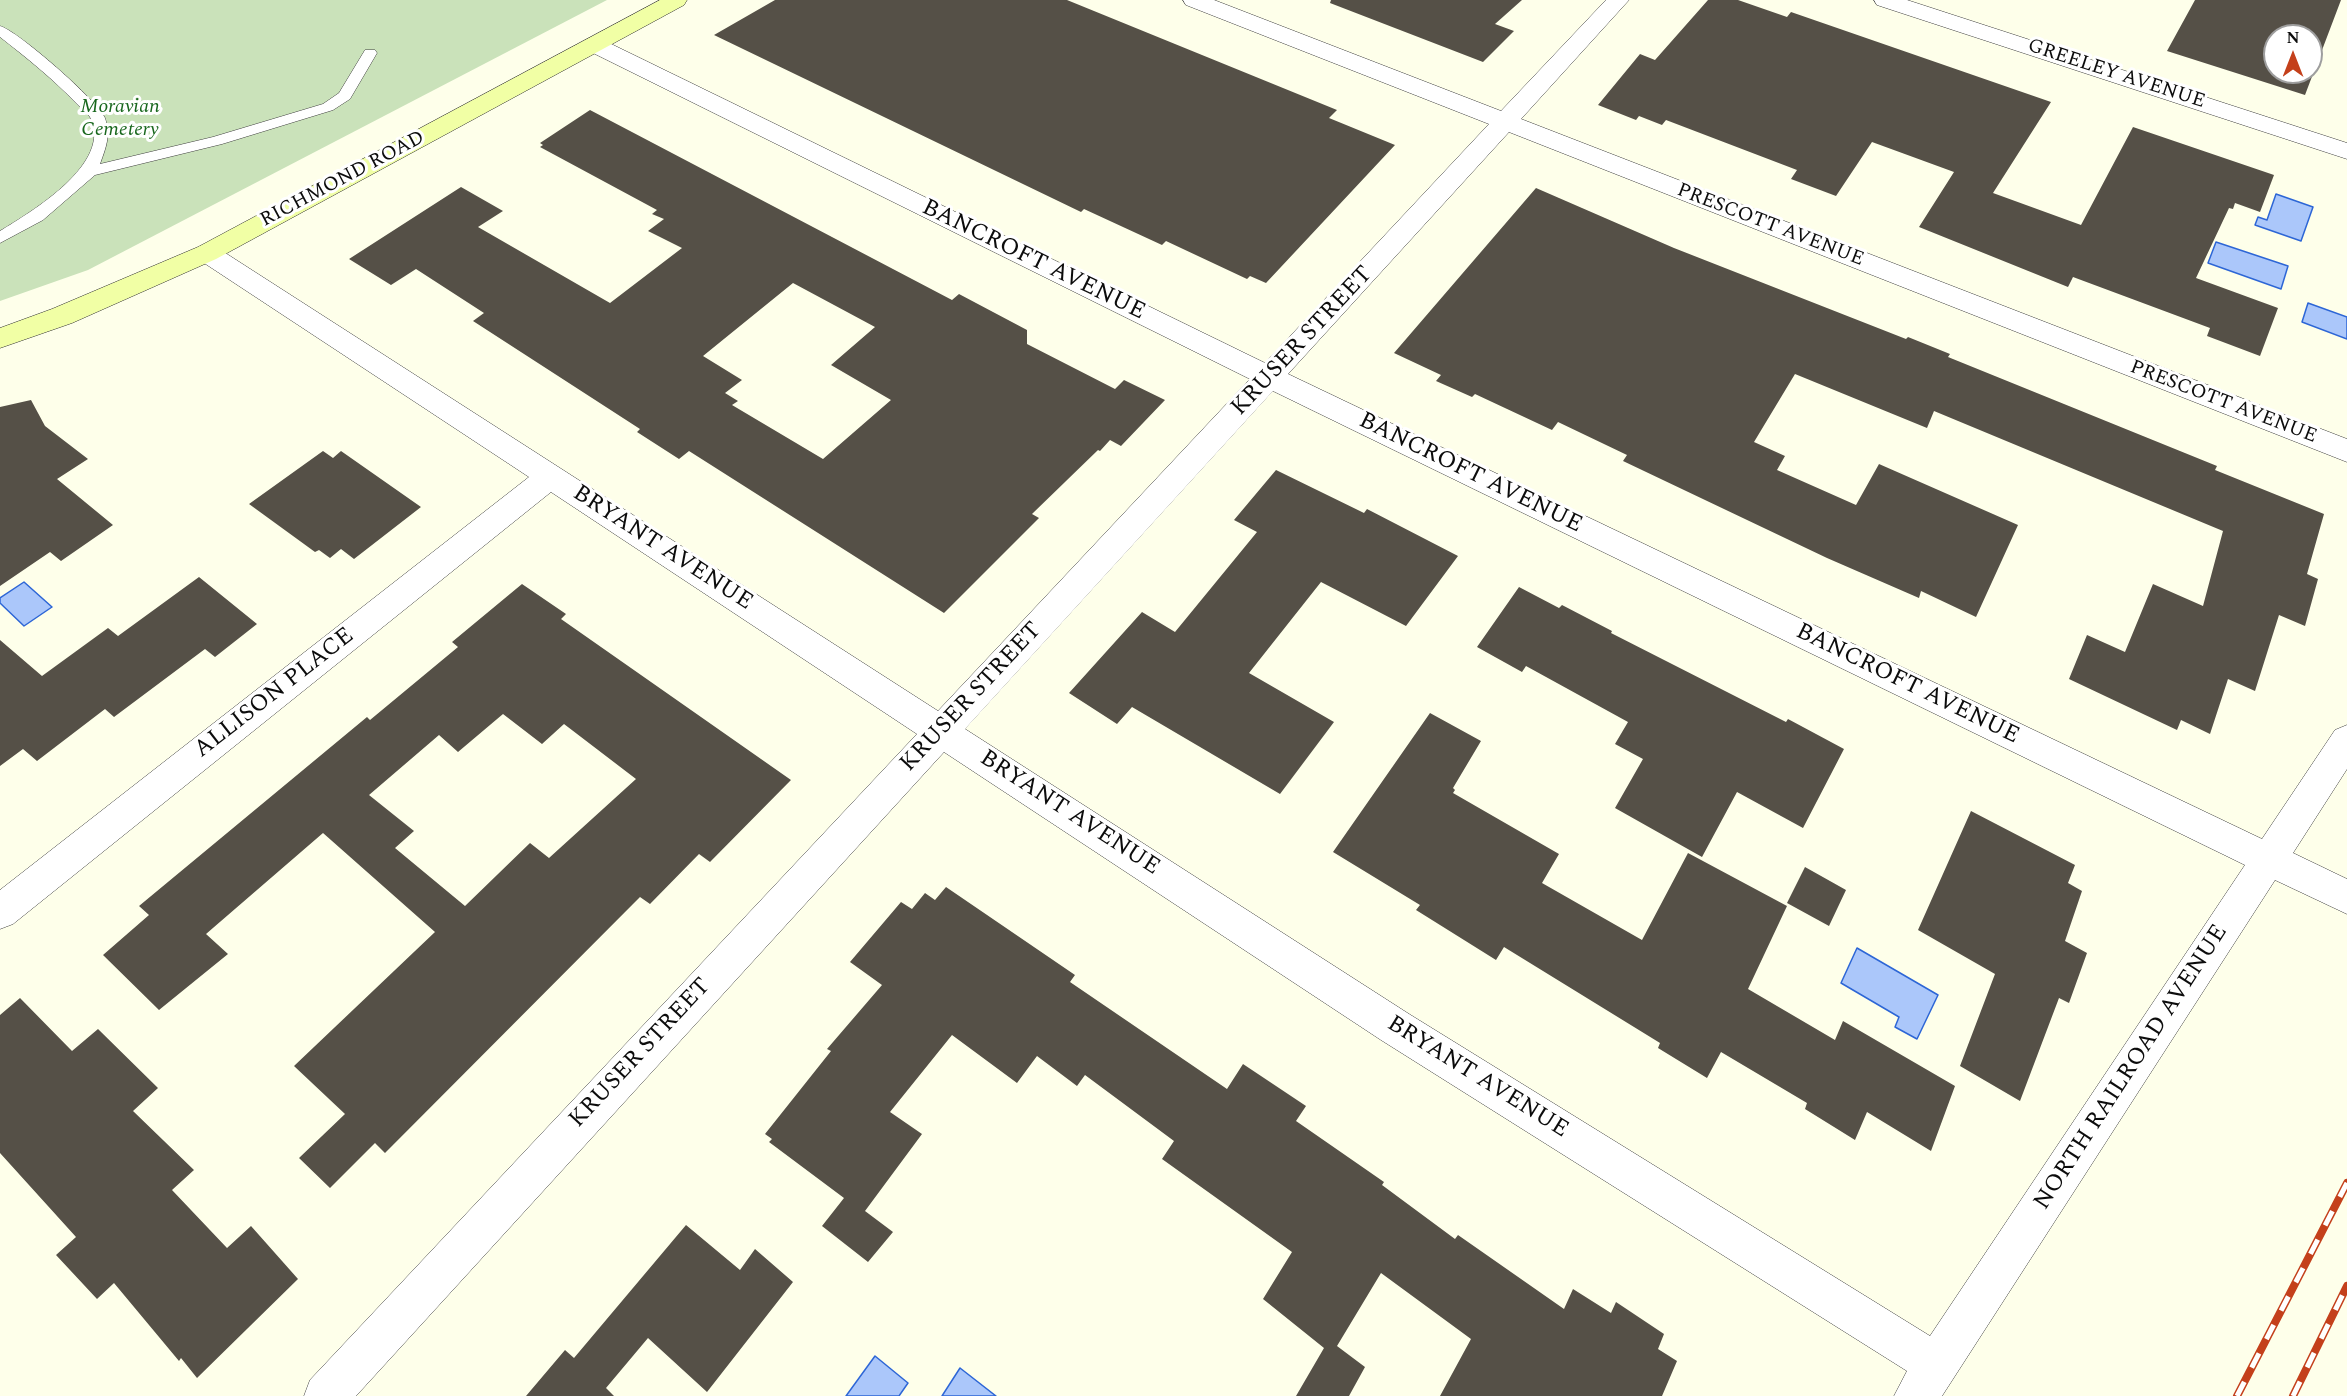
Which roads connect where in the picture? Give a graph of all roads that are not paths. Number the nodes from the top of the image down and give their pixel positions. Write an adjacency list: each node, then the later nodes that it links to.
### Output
1 (676, 0): 6 (main road, RICHMOND ROAD)
2 (1194, 0): 8 (street, PRESCOTT AVENUE)
3 (1618, 0): 8 (street, KRUSER STREET)
4 (1885, 0): 9 (street, GREELEY AVENUE)
5 (0, 30): 10 (lane)
6 (595, 45): 12 (main road, RICHMOND ROAD); 14 (street, BANCROFT AVENUE)
7 (370, 53): 10 (lane)
8 (1506, 122): 14 (street, KRUSER STREET); 15 (street, PRESCOTT AVENUE)
9 (2347, 151)
10 (90, 171): 11 (lane)
11 (0, 238)
12 (207, 253): 13 (main road, RICHMOND ROAD); 16 (street, BRYANT AVENUE)
13 (0, 338)
14 (1271, 378): 17 (street, KRUSER STREET); 19 (street, BANCROFT AVENUE)
15 (2347, 451)
16 (551, 476): 17 (street, BRYANT AVENUE); 21 (street, ALLISON PLACE)
17 (940, 731): 22 (street, BRYANT AVENUE); 23 (street, KRUSER STREET)
18 (2347, 740): 19 (street, NORTH RAILROAD AVENUE)
19 (2269, 860): 20 (street, BANCROFT AVENUE); 22 (street, NORTH RAILROAD AVENUE)
20 (2347, 897)
21 (0, 912)
22 (1927, 1380)
23 (326, 1396)

